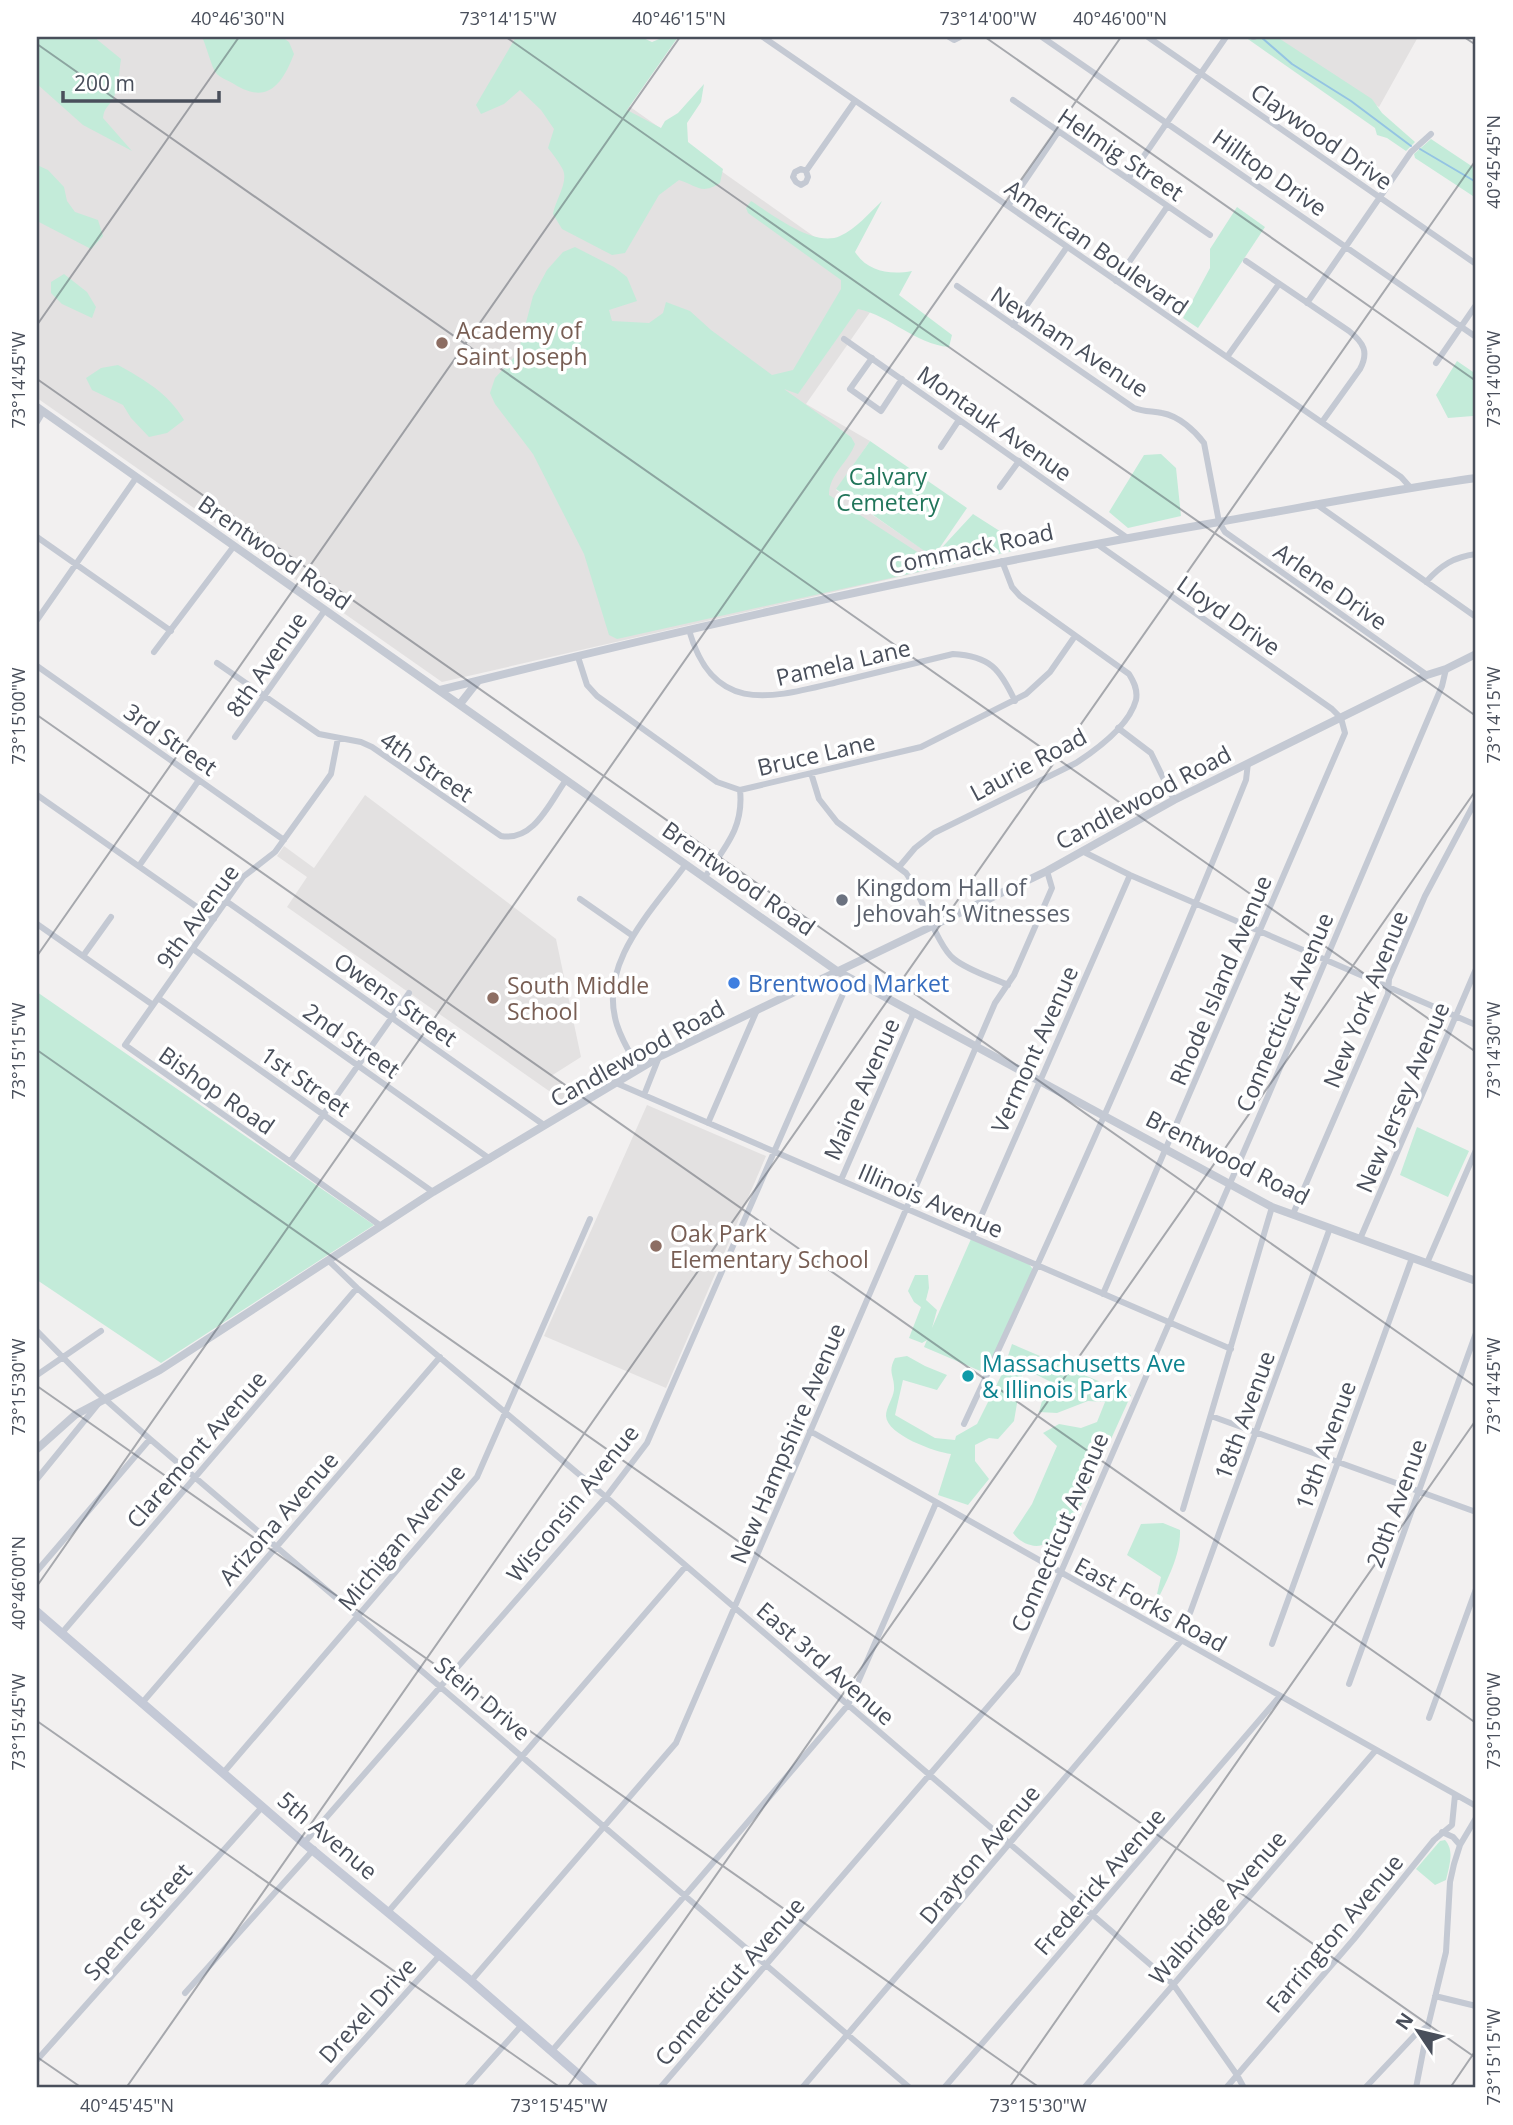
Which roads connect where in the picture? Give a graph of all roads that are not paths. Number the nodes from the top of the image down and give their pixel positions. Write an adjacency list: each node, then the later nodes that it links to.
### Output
1 (763, 37): 8 (street, American Boulevard)
2 (949, 37): 3 (street)
3 (960, 37)
4 (1042, 37): 10 (street, Hilltop Drive)
5 (1148, 37): 7 (street, Claywood Drive)
6 (1226, 37): 7 (street)
7 (1201, 74): 10 (street); 15 (street, Claywood Drive)
8 (855, 100): 13 (street); 16 (street, American Boulevard)
9 (1013, 100): 11 (street, Helmig Street)
10 (1167, 122): 14 (street); 19 (street, Hilltop Drive)
11 (1058, 132): 14 (street, Helmig Street); 16 (street)
12 (1431, 135): 15 (street)
13 (806, 171)
14 (1128, 179): 17 (street, Helmig Street)
15 (1380, 197): 19 (street); 22 (street, Claywood Drive)
16 (1008, 206): 20 (street, American Boulevard)
17 (1167, 207): 18 (street, Helmig Street); 23 (street)
18 (1209, 235)
19 (1346, 246): 26 (street); 29 (street, Hilltop Drive)
20 (1067, 247): 23 (street, American Boulevard); 28 (street)
21 (1245, 261): 24 (street)
22 (1476, 264)
23 (1116, 281): 33 (street, American Boulevard)
24 (1279, 284): 26 (street); 33 (street)
25 (957, 286): 28 (street, Newham Avenue)
26 (1307, 303): 39 (street)
27 (1476, 305): 29 (street)
28 (1013, 326): 47 (street, Newham Avenue)
29 (1462, 327): 30 (street, Hilltop Drive); 34 (street)
30 (1476, 337)
31 (844, 339): 32 (street, Montauk Avenue)
32 (872, 358): 35 (street, Montauk Avenue); 35 (street)
33 (1227, 358): 39 (street, American Boulevard)
34 (1436, 363)
35 (902, 379): 37 (street, Montauk Avenue)
36 (40, 410): 38 (street); 42 (street, Brentwood Road)
37 (959, 420): 40 (street); 41 (street, Montauk Avenue)
38 (37, 422)
39 (1321, 422): 45 (street, American Boulevard)
40 (941, 447)
41 (1019, 461): 44 (street); 49 (street, Montauk Avenue)
42 (136, 478): 51 (street, Brentwood Road); 54 (street)
43 (1476, 478): 45 (street, Commack Road)
44 (1000, 487)
45 (1410, 487): 46 (street, Commack Road)
46 (1316, 504): 47 (street, Commack Road); 55 (street)
47 (1219, 522): 49 (street, Commack Road); 68 (street, Arlene Drive)
48 (37, 537): 54 (street)
49 (1126, 537): 50 (street, Commack Road)
50 (1095, 543): 53 (street, Commack Road); 74 (street, Lloyd Drive)
51 (234, 546): 56 (street, Brentwood Road); 59 (street)
52 (1476, 554): 55 (street)
53 (1002, 561): 60 (street, Commack Road); 61 (street, Laurie Road)
54 (75, 564): 58 (street); 59 (street)
55 (1426, 582): 57 (street)
56 (325, 610): 70 (street, Brentwood Road); 71 (street, 8th Avenue)
57 (1476, 617)
58 (37, 620)
59 (171, 631): 62 (street)
60 (689, 631): 64 (street, Commack Road); 72 (street, Pamela Lane)
61 (1076, 636): 72 (street, Bruce Lane); 75 (street, Laurie Road)
62 (154, 652)
63 (1476, 654): 67 (street, Candlewood Road)
64 (578, 657): 69 (street, Commack Road); 82 (street, Bruce Lane)
65 (217, 663): 71 (street, 4th Street)
66 (37, 666): 80 (street, 3rd Street)
67 (1446, 669): 68 (street, Candlewood Road); 105 (street, Connecticut Avenue)
68 (1427, 675): 74 (street, Candlewood Road)
69 (478, 681): 70 (street, Commack Road); 73 (street)
70 (440, 690): 73 (street, Brentwood Road)
71 (264, 696): 76 (street, 8th Avenue); 77 (street, 4th Street)
72 (1016, 701): 79 (street, Bruce Lane)
73 (460, 704): 81 (street, Brentwood Road)
74 (1341, 718): 78 (street, Candlewood Road); 101 (street, Rhode Island Avenue)
75 (1118, 728): 84 (street); 90 (street, Laurie Road)
76 (235, 737)
77 (338, 738): 81 (street, 4th Street); 86 (street, 9th Avenue)
78 (1248, 763): 84 (street, Candlewood Road); 96 (street)
79 (811, 773): 82 (street, Bruce Lane); 90 (street)
80 (199, 780): 86 (street, 3rd Street); 89 (street)
81 (566, 780): 88 (street, Brentwood Road)
82 (740, 790): 93 (street)
83 (37, 795): 89 (street)
84 (1174, 800): 87 (street, Candlewood Road)
85 (1476, 800): 110 (street, New York Avenue)
86 (284, 840): 95 (street, 9th Avenue)
87 (1082, 852): 91 (street, Candlewood Road); 92 (street)
88 (686, 864): 93 (street, Brentwood Road); 102 (street)
89 (139, 866): 98 (street)
90 (899, 867): 100 (street)
91 (1046, 871): 100 (street, Candlewood Road); 109 (street, New Hampshire Avenue)
92 (1129, 875): 96 (street); 124 (street, Vermont Avenue)
93 (705, 877): 107 (street, Brentwood Road)
94 (580, 899): 102 (street)
95 (226, 901): 98 (street, 9th Avenue); 117 (street, Owens Street)
96 (1195, 904): 101 (street); 127 (street)
97 (111, 917): 104 (street)
98 (214, 919): 103 (street, 9th Avenue)
99 (37, 924): 104 (street)
100 (934, 925): 107 (street, Candlewood Road); 109 (street)
101 (1260, 931): 105 (street); 131 (street, Rhode Island Avenue)
102 (633, 936): 123 (street)
103 (193, 949): 112 (street, 9th Avenue); 122 (street, 2nd Street)
104 (83, 956): 113 (street)
105 (1325, 960): 110 (street); 137 (street, Connecticut Avenue)
106 (1476, 969): 116 (street, New Jersey Avenue)
107 (837, 971): 108 (street, Brentwood Road); 114 (street, Candlewood Road)
108 (850, 978): 115 (street, Brentwood Road); 133 (street, Wisconsin Avenue)
109 (1008, 985): 120 (street, New Hampshire Avenue)
110 (1388, 987): 116 (street); 141 (street, New York Avenue)
111 (409, 993): 117 (street, Bishop Road)
112 (158, 998): 113 (street, 9th Avenue); 128 (street, 1st Street)
113 (153, 1005): 119 (street, 9th Avenue)
114 (757, 1010): 121 (street, Candlewood Road); 129 (street)
115 (914, 1012): 120 (street, Brentwood Road); 136 (street, Maine Avenue)
116 (1456, 1016): 118 (street); 146 (street, New Jersey Avenue)
117 (392, 1017): 122 (street, Bishop Road); 130 (street, Owens Street)
118 (1476, 1026)
119 (125, 1045): 135 (street, Bishop Road)
120 (977, 1046): 124 (street, Brentwood Road); 140 (street, New Hampshire Avenue)
121 (659, 1057): 123 (street, Candlewood Road); 126 (street)
122 (358, 1066): 128 (street, Bishop Road); 134 (street, 2nd Street)
123 (639, 1069): 125 (street, Candlewood Road)
124 (1040, 1080): 127 (street, Brentwood Road); 145 (street, Vermont Avenue)
125 (617, 1083): 126 (street, Illinois Avenue); 130 (street, Candlewood Road)
126 (644, 1095): 129 (street, Illinois Avenue)
127 (1104, 1114): 131 (street, Brentwood Road); 150 (street)
128 (323, 1115): 135 (street, Bishop Road); 138 (street, 1st Street)
129 (708, 1123): 133 (street, Illinois Avenue)
130 (544, 1125): 134 (street, Candlewood Road)
131 (1167, 1148): 137 (street, Brentwood Road); 153 (street, Rhode Island Avenue)
132 (1476, 1150): 149 (street)
133 (773, 1152): 136 (street, Illinois Avenue); 174 (street, Wisconsin Avenue)
134 (490, 1159): 138 (street, Candlewood Road)
135 (290, 1162): 143 (street, Bishop Road)
136 (841, 1181): 140 (street, Illinois Avenue)
137 (1229, 1184): 139 (street, Brentwood Road); 154 (street, Connecticut Avenue)
138 (433, 1192): 143 (street, Candlewood Road)
139 (1272, 1207): 141 (street, Brentwood Road); 158 (street)
140 (907, 1210): 145 (street, Illinois Avenue); 166 (street, New Hampshire Avenue)
141 (1293, 1214): 144 (street, Brentwood Road)
142 (590, 1219): 163 (street, Michigan Avenue)
143 (381, 1226): 148 (street, Candlewood Road)
144 (1331, 1228): 146 (street, Brentwood Road); 167 (street, 18th Avenue)
145 (972, 1237): 150 (street, Illinois Avenue)
146 (1360, 1239): 147 (street, Brentwood Road)
147 (1412, 1258): 149 (street, Brentwood Road); 170 (street, 19th Avenue)
148 (328, 1260): 152 (street, East 3rd Avenue); 162 (street, Candlewood Road)
149 (1427, 1263): 151 (street, Brentwood Road)
150 (1038, 1265): 153 (street, Illinois Avenue); 165 (street)
151 (1476, 1281)
152 (357, 1288): 160 (street, East 3rd Avenue); 171 (street, Claremont Avenue)
153 (1102, 1294): 154 (street, Illinois Avenue)
154 (1168, 1322): 158 (street, Illinois Avenue); 181 (street, Connecticut Avenue)
155 (37, 1331): 159 (street, Stein Drive)
156 (101, 1331): 159 (street)
157 (1476, 1333): 173 (street, 20th Avenue)
158 (1231, 1349): 164 (street)
159 (63, 1357): 161 (street); 162 (street, Stein Drive)
160 (440, 1357): 163 (street, East 3rd Avenue); 178 (street, Arizona Avenue)
161 (37, 1375)
162 (102, 1401): 168 (street, Stein Drive); 169 (street, Candlewood Road); 172 (street)
163 (505, 1412): 174 (street, East 3rd Avenue); 186 (street, Michigan Avenue)
164 (1211, 1416): 167 (street); 176 (street)
165 (964, 1424)
166 (810, 1431): 175 (street, East Forks Road); 183 (street, New Hampshire Avenue)
167 (1256, 1432): 170 (street); 185 (street, 18th Avenue)
168 (150, 1439): 171 (street, Stein Drive); 180 (street)
169 (37, 1449)
170 (1337, 1462): 173 (street); 189 (street, 19th Avenue)
171 (194, 1477): 178 (street, Stein Drive); 187 (street, Claremont Avenue)
172 (37, 1479)
173 (1419, 1492): 177 (street); 190 (street, 20th Avenue)
174 (606, 1497): 179 (street, East 3rd Avenue); 191 (street, Wisconsin Avenue)
175 (936, 1503): 181 (street, East Forks Road); 194 (street)
176 (1183, 1509)
177 (1476, 1513)
178 (276, 1546): 186 (street, Stein Drive); 193 (street, Arizona Avenue)
179 (686, 1566): 183 (street, East 3rd Avenue); 197 (street)
180 (37, 1571)
181 (1060, 1573): 188 (street, East Forks Road); 199 (street, Connecticut Avenue)
182 (1476, 1589): 195 (street)
183 (735, 1608): 194 (street, East 3rd Avenue); 205 (street, New Hampshire Avenue)
184 (37, 1612): 187 (main road, 5th Avenue)
185 (1190, 1613)
186 (358, 1615): 191 (street, Stein Drive); 198 (street, Michigan Avenue)
187 (61, 1634): 193 (main road, 5th Avenue)
188 (1181, 1641): 192 (street, East Forks Road); 209 (street, Drayton Avenue)
189 (1272, 1644)
190 (1349, 1684)
191 (441, 1686): 197 (street, Stein Drive); 208 (street, Wisconsin Avenue)
192 (1280, 1696): 196 (street, East Forks Road); 214 (street, Frederick Avenue)
193 (142, 1703): 198 (main road, 5th Avenue)
194 (848, 1705): 199 (street, East 3rd Avenue); 212 (street)
195 (1429, 1718)
196 (1376, 1750): 200 (street, East Forks Road); 218 (street, Walbridge Avenue)
197 (523, 1756): 205 (street, Stein Drive); 213 (street)
198 (224, 1772): 201 (main road, 5th Avenue)
199 (930, 1775): 209 (street, East 3rd Avenue); 216 (street, Connecticut Avenue)
200 (1455, 1795): 202 (street, East Forks Road); 204 (street)
201 (263, 1806): 208 (main road, 5th Avenue); 226 (street, Spence Street)
202 (1476, 1806)
203 (1476, 1818): 210 (street)
204 (1452, 1825): 206 (street, Farrington Avenue); 207 (street)
205 (604, 1826): 212 (street, Stein Drive); 217 (street, New Hampshire Avenue)
206 (1442, 1832): 207 (street); 227 (street, Farrington Avenue)
207 (1454, 1837): 210 (street)
208 (304, 1843): 211 (main road, 5th Avenue)
209 (1010, 1843): 214 (street, East 3rd Avenue); 224 (street, Drayton Avenue)
210 (1460, 1845): 220 (street)
211 (314, 1849): 213 (main road, 5th Avenue); 219 (street)
212 (685, 1895): 216 (street, Stein Drive); 225 (street)
213 (388, 1912): 215 (main road, 5th Avenue)
214 (1092, 1915): 218 (street, East 3rd Avenue); 234 (street, Frederick Avenue)
215 (440, 1955): 217 (main road, 5th Avenue); 228 (street, Drexel Drive)
216 (766, 1964): 224 (street, Stein Drive); 231 (street, Connecticut Avenue)
217 (471, 1981): 222 (main road, 5th Avenue)
218 (1173, 1984): 227 (street, East 3rd Avenue); 235 (street, Walbridge Avenue)
219 (185, 1993)
220 (1435, 1997): 221 (street); 223 (street)
221 (1476, 2006)
222 (521, 2026): 225 (main road, 5th Avenue); 229 (street)
223 (1428, 2026): 238 (street); 239 (street)
224 (848, 2035): 232 (street, Drayton Avenue); 233 (street, Stein Drive)
225 (551, 2052): 230 (main road, 5th Avenue)
226 (37, 2060)
227 (1237, 2074): 236 (street, Farrington Avenue); 237 (street, East 3rd Avenue)
228 (321, 2088)
229 (466, 2088)
230 (594, 2088)
231 (660, 2088)
232 (802, 2088)
233 (910, 2088)
234 (944, 2088)
235 (1084, 2088)
236 (1226, 2088)
237 (1244, 2088)
238 (1365, 2088)
239 (1416, 2088)

